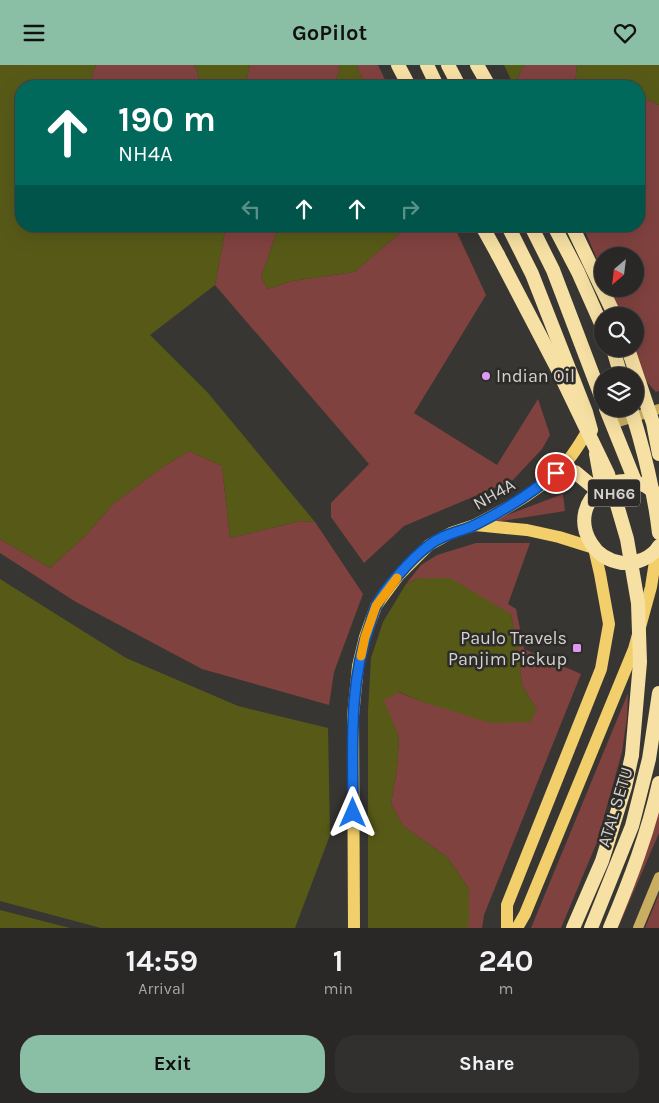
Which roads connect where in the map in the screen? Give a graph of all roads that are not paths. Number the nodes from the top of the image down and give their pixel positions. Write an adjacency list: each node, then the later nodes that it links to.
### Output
1 (398, 65): 5 (highway)
2 (427, 65): 6 (highway)
3 (448, 65): 7 (highway)
4 (478, 65): 8 (highway)
5 (406, 80)
6 (434, 80)
7 (456, 80)
8 (486, 80)
9 (485, 232): 39 (highway, ATAL SETU / NH66, bridge)
10 (511, 232): 22 (highway)
11 (534, 232): 17 (highway)
12 (557, 232): 15 (highway)
13 (575, 232): 14 (highway)
14 (611, 307)
15 (594, 308)
16 (631, 357): 24 (highway, bridge)
17 (594, 378)
18 (659, 409): 21 (main road)
19 (609, 417): 21 (highway)
20 (634, 417): 30 (highway, NH66, bridge)
21 (612, 425): 26 (highway)
22 (590, 427): 25 (main road, NH4A); 27 (highway)
23 (659, 447): 28 (main road)
24 (659, 454)
25 (556, 473): 27 (highway); 29 (main road, NH4A)
26 (635, 481): 27 (highway); 28 (highway)
27 (600, 489): 31 (highway)
28 (656, 494)
29 (475, 525): 31 (main road); 36 (main road)
30 (659, 533)
31 (594, 548): 32 (highway); 37 (main road)
32 (658, 548): 38 (main road)
33 (659, 693): 40 (highway, ATAL SETU)
34 (659, 783): 41 (highway)
35 (659, 877): 42 (main road)
36 (354, 928)
37 (507, 928)
38 (517, 928)
39 (573, 928)
40 (591, 928)
41 (610, 928)
42 (638, 928)

